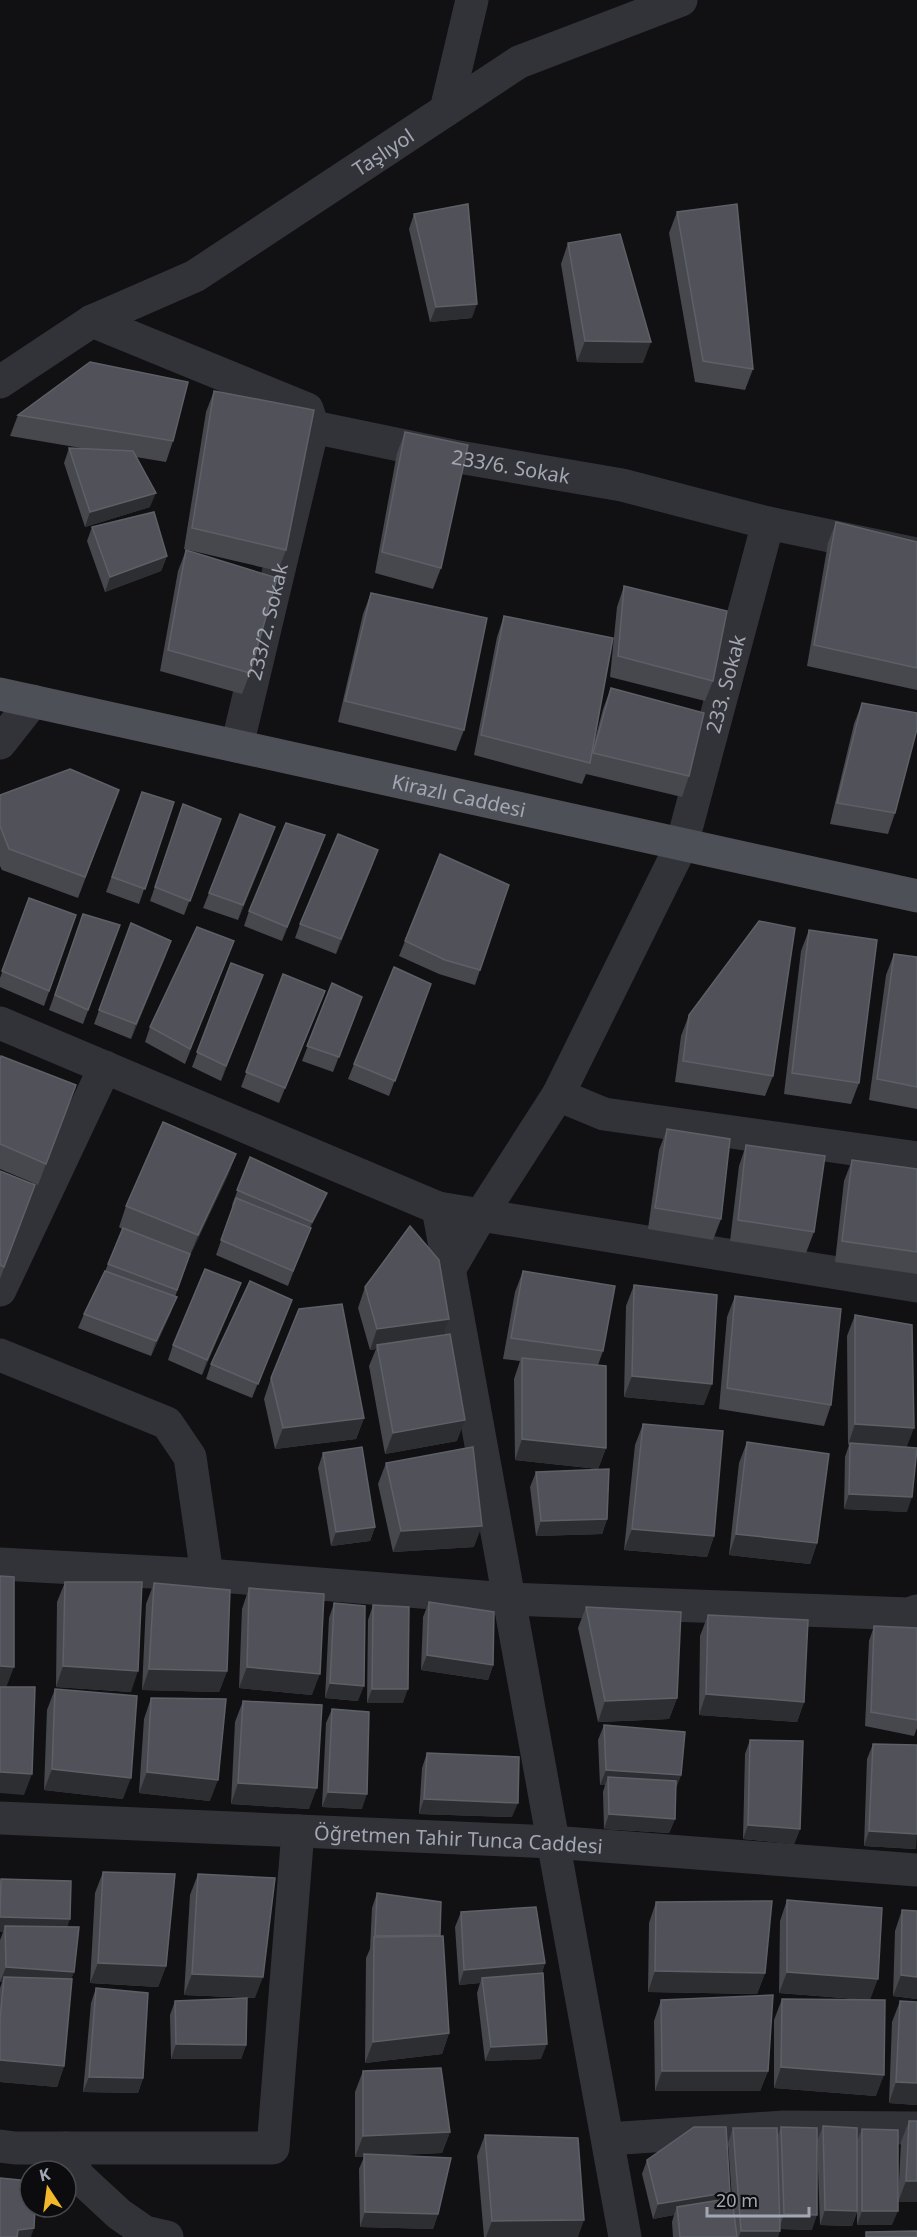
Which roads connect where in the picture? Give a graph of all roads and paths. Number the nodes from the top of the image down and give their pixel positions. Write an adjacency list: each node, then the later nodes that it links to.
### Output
1 (472, 0): 3 (street)
2 (681, 0): 3 (street, Taşlıyol)
3 (446, 110): 4 (street, Taşlıyol)
4 (92, 321): 5 (street, Taşlıyol); 6 (street)
5 (0, 382)
6 (313, 427): 7 (street, 233/6. Sokak); 12 (street, 233/2. Sokak)
7 (768, 523): 8 (street, 233/6. Sokak); 13 (street, 233. Sokak)
8 (917, 554)
9 (0, 694): 10 (main road, Kirazlı Caddesi)
10 (33, 701): 11 (street); 12 (main road, Kirazlı Caddesi)
11 (0, 743)
12 (237, 746): 13 (main road, Kirazlı Caddesi)
13 (682, 844): 14 (main road, Kirazlı Caddesi); 17 (street, 233. Sokak)
14 (917, 896)
15 (0, 1023): 16 (street)
16 (105, 1067): 19 (street); 23 (street)
17 (558, 1095): 18 (street); 20 (street, 233. Sokak)
18 (917, 1158)
19 (438, 1208): 20 (street); 21 (street)
20 (481, 1215): 21 (street, 233. Sokak); 22 (street)
21 (449, 1270): 27 (street)
22 (917, 1287)
23 (0, 1290)
24 (0, 1355): 26 (street)
25 (0, 1564): 26 (street)
26 (207, 1575): 27 (street)
27 (508, 1599): 28 (street); 31 (street)
28 (917, 1611)
29 (0, 1818): 30 (street, Öğretmen Tahir Tunca Caddesi)
30 (298, 1831): 31 (street, Öğretmen Tahir Tunca Caddesi); 36 (street)
31 (552, 1842): 32 (street, Öğretmen Tahir Tunca Caddesi); 34 (street)
32 (917, 1870)
33 (917, 2128): 34 (street)
34 (608, 2139): 38 (street)
35 (0, 2146): 36 (street)
36 (66, 2148): 37 (street)
37 (167, 2237)
38 (625, 2237)

